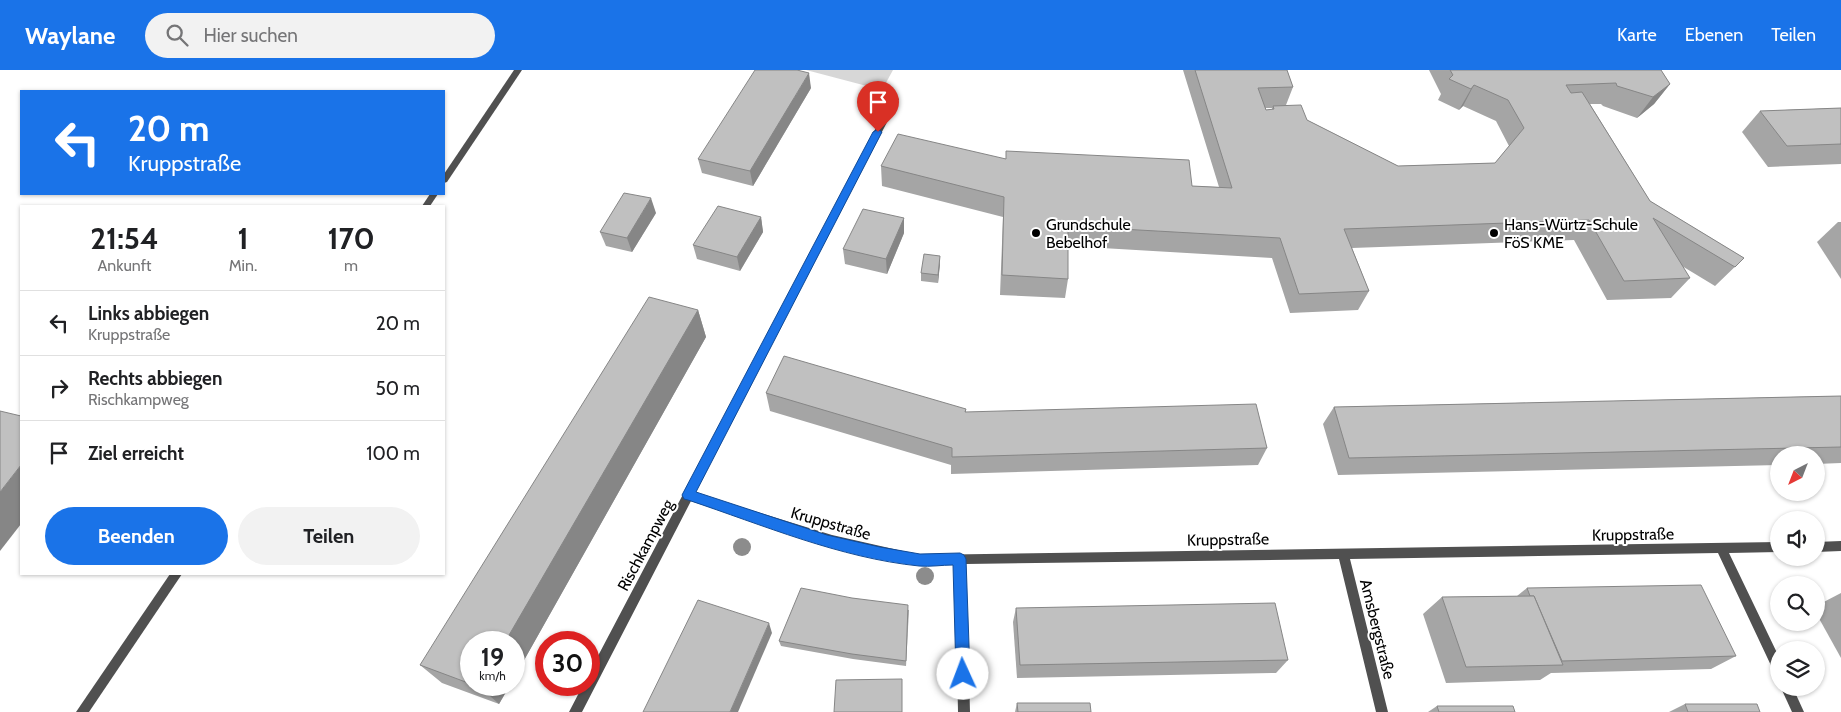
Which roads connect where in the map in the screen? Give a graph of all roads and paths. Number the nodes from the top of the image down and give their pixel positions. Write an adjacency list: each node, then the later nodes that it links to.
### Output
1 (518, 70): 3 (street)
2 (895, 100): 4 (street, Rischkampweg)
3 (445, 179)
4 (688, 495): 10 (street, Kruppstraße); 15 (street, Rischkampweg)
5 (1825, 546): 6 (street)
6 (1841, 546)
7 (1770, 548): 8 (street, Kruppstraße)
8 (1722, 549): 9 (street, Kruppstraße); 12 (street)
9 (1343, 554): 10 (street, Kruppstraße); 17 (street, Amsbergstraße)
10 (960, 559): 16 (street)
11 (175, 575): 14 (street)
12 (1770, 651)
13 (1791, 696): 18 (street)
14 (82, 712)
15 (575, 712)
16 (964, 712)
17 (1382, 712)
18 (1798, 712)

